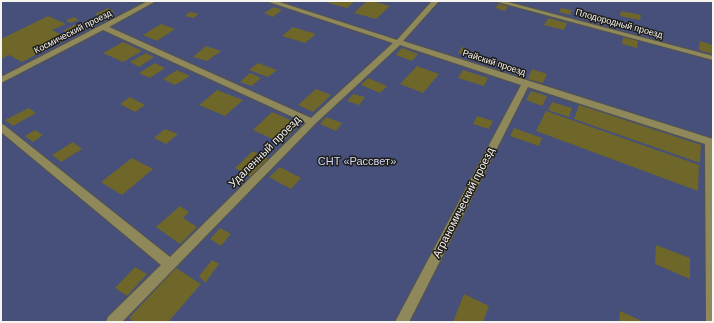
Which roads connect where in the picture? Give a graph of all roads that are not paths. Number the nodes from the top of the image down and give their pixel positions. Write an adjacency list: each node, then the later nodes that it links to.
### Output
1 (153, 1): 5 (lane, Космический проезд)
2 (269, 1): 6 (lane, Райский проезд)
3 (436, 1): 6 (lane, Удаленный проезд)
4 (497, 1): 7 (lane, Плодородный проезд)
5 (102, 27): 8 (lane, Космический проезд); 10 (lane)
6 (398, 43): 9 (lane, Райский проезд); 10 (lane, Удаленный проезд)
7 (713, 58)
8 (1, 80)
9 (526, 84): 12 (lane, Райский проезд); 15 (lane, Аграномический проезд)
10 (312, 122): 13 (lane, Удаленный проезд)
11 (1, 127): 13 (lane)
12 (712, 142): 16 (lane)
13 (171, 265): 14 (lane, Удаленный проезд)
14 (113, 322)
15 (402, 322)
16 (713, 322)

